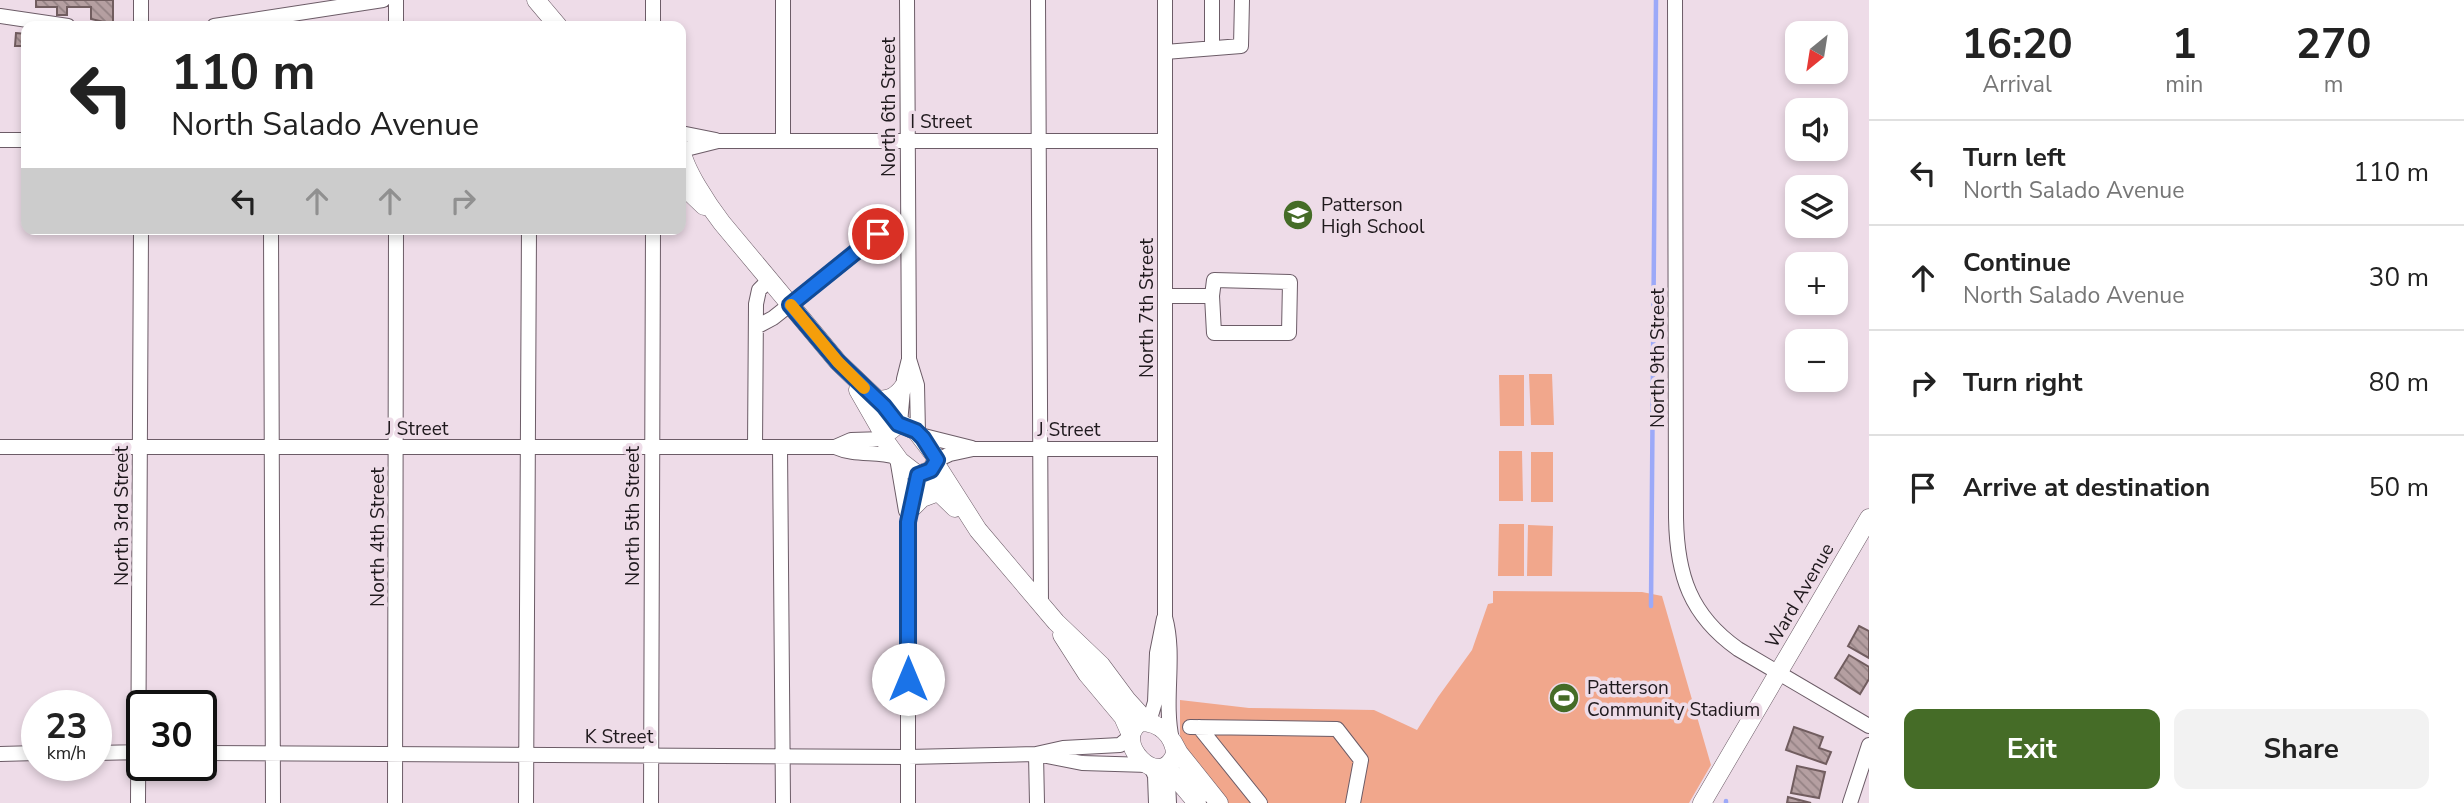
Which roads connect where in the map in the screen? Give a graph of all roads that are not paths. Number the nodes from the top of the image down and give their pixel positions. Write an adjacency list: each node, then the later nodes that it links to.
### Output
1 (141, 0): 15 (street)
2 (383, 0): 16 (street)
3 (396, 0): 17 (street)
4 (536, 0): 18 (main road)
5 (653, 0): 19 (street)
6 (783, 0): 24 (street)
7 (908, 0): 25 (street, North 6th Street)
8 (1038, 0): 26 (street)
9 (1165, 0): 21 (street, North 7th Street)
10 (1212, 0): 20 (street)
11 (1242, 0): 20 (street)
12 (1675, 0): 72 (street, North 9th Street)
13 (0, 16): 14 (street)
14 (34, 21)
15 (141, 21)
16 (246, 21)
17 (396, 21)
18 (554, 21)
19 (653, 21)
20 (1212, 48): 21 (street)
21 (1166, 52): 27 (street, North 7th Street)
22 (0, 140): 23 (street)
23 (21, 140)
24 (783, 140): 25 (street, I Street); 28 (street, I Street)
25 (908, 140): 26 (street, I Street); 43 (street, North 6th Street)
26 (1039, 141): 27 (street, I Street); 60 (street)
27 (1164, 141): 39 (street, North 7th Street)
28 (686, 147)
29 (686, 158): 31 (main road)
30 (686, 190): 31 (main road)
31 (722, 223): 38 (main road)
32 (878, 234): 41 (street)
33 (141, 235): 51 (street, North 3rd Street)
34 (271, 235): 52 (street)
35 (396, 235): 53 (street, North 4th Street)
36 (529, 235): 54 (street)
37 (653, 235): 55 (street, North 5th Street)
38 (769, 280): 41 (main road); 42 (street)
39 (1166, 296): 40 (street); 61 (street, North 7th Street)
40 (1212, 296): 40 (street)
41 (790, 305): 42 (street); 44 (main road)
42 (756, 327): 56 (street)
43 (909, 359): 45 (street, North 6th Street); 48 (street)
44 (838, 362): 46 (main road); 49 (main road)
45 (904, 386): 46 (main road); 47 (street, North 6th Street)
46 (877, 399): 47 (main road)
47 (899, 424): 48 (main road); 49 (main road)
48 (919, 434): 59 (street, J Street); 63 (main road)
49 (884, 438): 58 (street, J Street); 62 (main road)
50 (0, 447): 51 (street, J Street)
51 (141, 447): 52 (street, J Street); 73 (street, North 3rd Street)
52 (273, 447): 53 (street, J Street); 81 (street)
53 (396, 447): 54 (street, J Street); 83 (street, North 4th Street)
54 (529, 447): 55 (street, J Street); 84 (street)
55 (652, 447): 56 (street, J Street); 86 (street, North 5th Street)
56 (755, 447): 57 (street, J Street)
57 (780, 447): 58 (street, J Street); 87 (street)
58 (835, 447): 62 (street, J Street)
59 (973, 449): 60 (street, J Street); 63 (street, J Street)
60 (1040, 449): 61 (street, J Street); 69 (street)
61 (1164, 449): 70 (street, North 7th Street)
62 (897, 458): 64 (main road); 66 (street)
63 (937, 462): 64 (main road); 68 (main road)
64 (920, 475): 65 (main road); 66 (street)
65 (938, 492): 66 (main road); 68 (main road)
66 (909, 517): 88 (street)
67 (1869, 518): 72 (main road, Ward Avenue)
68 (978, 530): 69 (main road)
69 (1041, 605): 71 (main road)
70 (1165, 617): 74 (street, North 7th Street); 77 (street, North 7th Street)
71 (1056, 622): 74 (main road); 76 (main road)
72 (1778, 673): 75 (street, North 9th Street); 106 (main road, Ward Avenue)
73 (140, 690)
74 (1148, 722): 76 (main road); 77 (main road)
75 (1869, 726)
76 (1131, 736): 85 (street, K Street); 89 (main road)
77 (1172, 741): 89 (main road); 103 (main road)
78 (1869, 745): 107 (street)
79 (21, 753): 82 (street)
80 (217, 753): 81 (street, K Street)
81 (273, 753): 83 (street, K Street); 92 (street)
82 (0, 754)
83 (395, 754): 84 (street, K Street); 93 (street, North 4th Street)
84 (526, 754): 86 (street, K Street); 94 (street)
85 (1036, 754): 88 (street, K Street); 89 (street, K Street); 98 (street)
86 (651, 755): 87 (street, K Street); 95 (street, North 5th Street)
87 (784, 755): 88 (street, K Street); 96 (street)
88 (908, 757): 97 (street)
89 (1157, 766): 99 (street); 100 (street); 102 (main road)
90 (139, 781): 91 (street, North 3rd Street)
91 (138, 803)
92 (273, 803)
93 (394, 803)
94 (526, 803)
95 (651, 803)
96 (783, 803)
97 (908, 803)
98 (1037, 803)
99 (1156, 803)
100 (1169, 803)
101 (1179, 803): 102 (main road)
102 (1197, 803)
103 (1219, 803)
104 (1260, 803): 105 (street)
105 (1353, 803)
106 (1702, 803)
107 (1850, 803)

